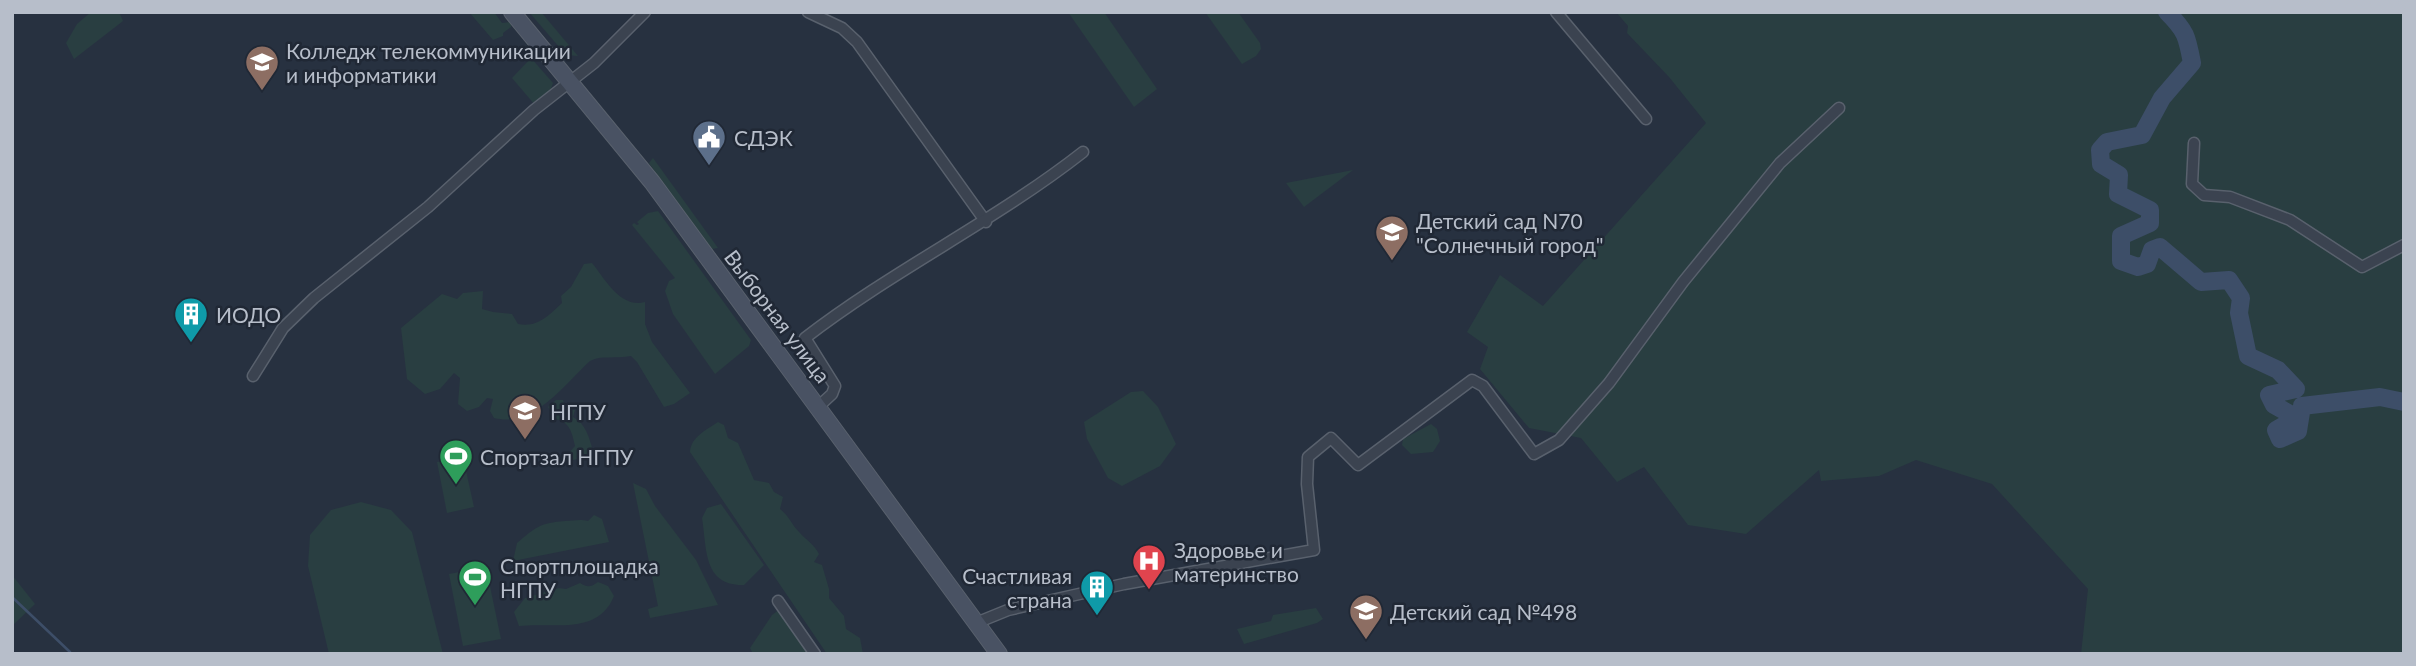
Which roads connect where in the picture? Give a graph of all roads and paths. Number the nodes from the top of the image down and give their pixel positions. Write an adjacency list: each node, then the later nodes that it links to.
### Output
1 (512, 12): 5 (main road, Выборная улица)
2 (645, 12): 5 (street)
3 (808, 12): 10 (street)
4 (1556, 12): 7 (street)
5 (571, 82): 12 (street); 13 (main road, Выборная улица)
6 (1839, 108): 15 (street)
7 (1646, 119)
8 (2194, 143): 11 (street)
9 (1083, 152): 10 (street)
10 (986, 222): 13 (street)
11 (2404, 245)
12 (253, 376)
13 (819, 406): 15 (main road, Выборная улица)
14 (778, 601): 16 (street)
15 (976, 623): 17 (main road, Выборная улица)
16 (815, 654)
17 (999, 654)

